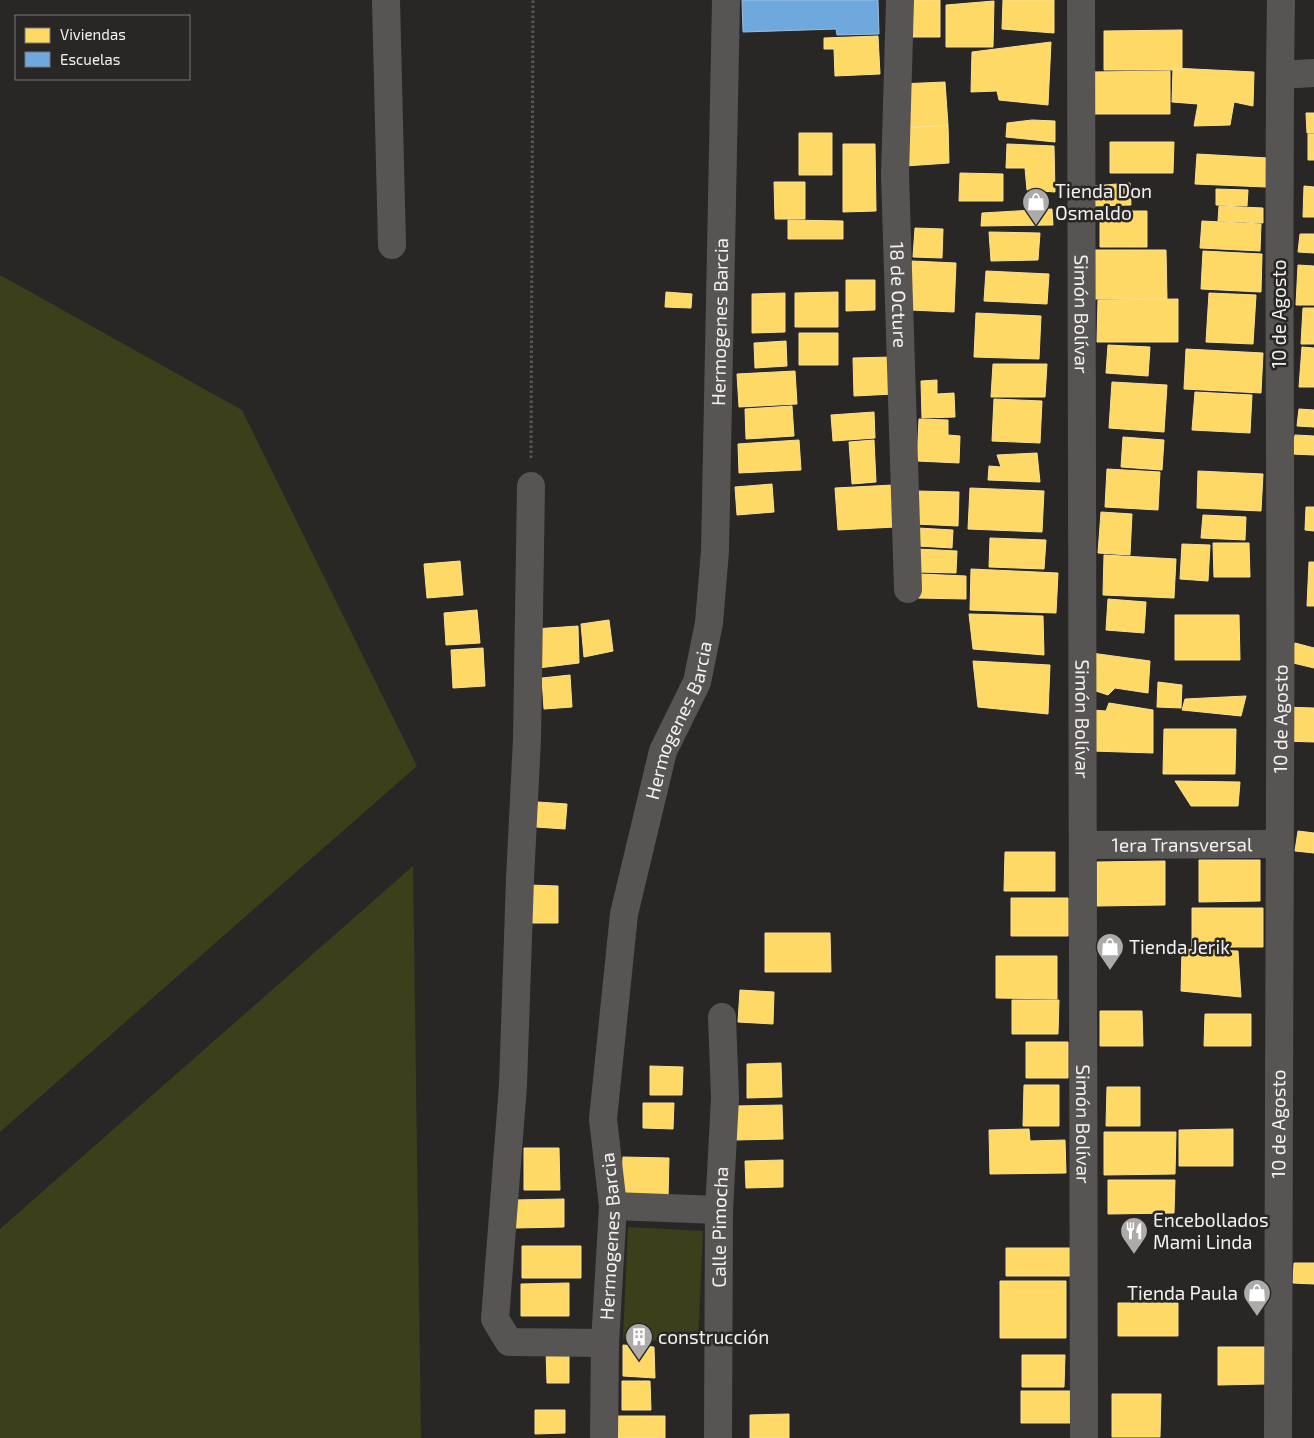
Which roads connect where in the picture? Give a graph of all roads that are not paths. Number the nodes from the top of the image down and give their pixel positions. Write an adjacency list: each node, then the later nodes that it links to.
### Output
1 (386, 0): 8 (street)
2 (726, 0): 14 (street, Hermogenes Barcia)
3 (900, 0): 10 (street, 18 de Octure)
4 (1081, 0): 12 (street, Simón Bolívar)
5 (1281, 0): 7 (street, 10 de Agosto)
6 (1314, 73): 7 (street)
7 (1280, 75): 11 (street, 10 de Agosto)
8 (392, 245)
9 (531, 486): 16 (street)
10 (908, 589)
11 (1279, 844): 12 (street, 1era Transversal); 20 (street, 10 de Agosto)
12 (1084, 845): 19 (street, Simón Bolívar)
13 (722, 1017): 15 (street, Calle Pimocha)
14 (613, 1206): 15 (street); 16 (street, Hermogenes Barcia)
15 (719, 1210): 18 (street, Calle Pimocha)
16 (605, 1342): 17 (street, Hermogenes Barcia)
17 (604, 1438)
18 (718, 1438)
19 (1084, 1438)
20 (1278, 1438)

